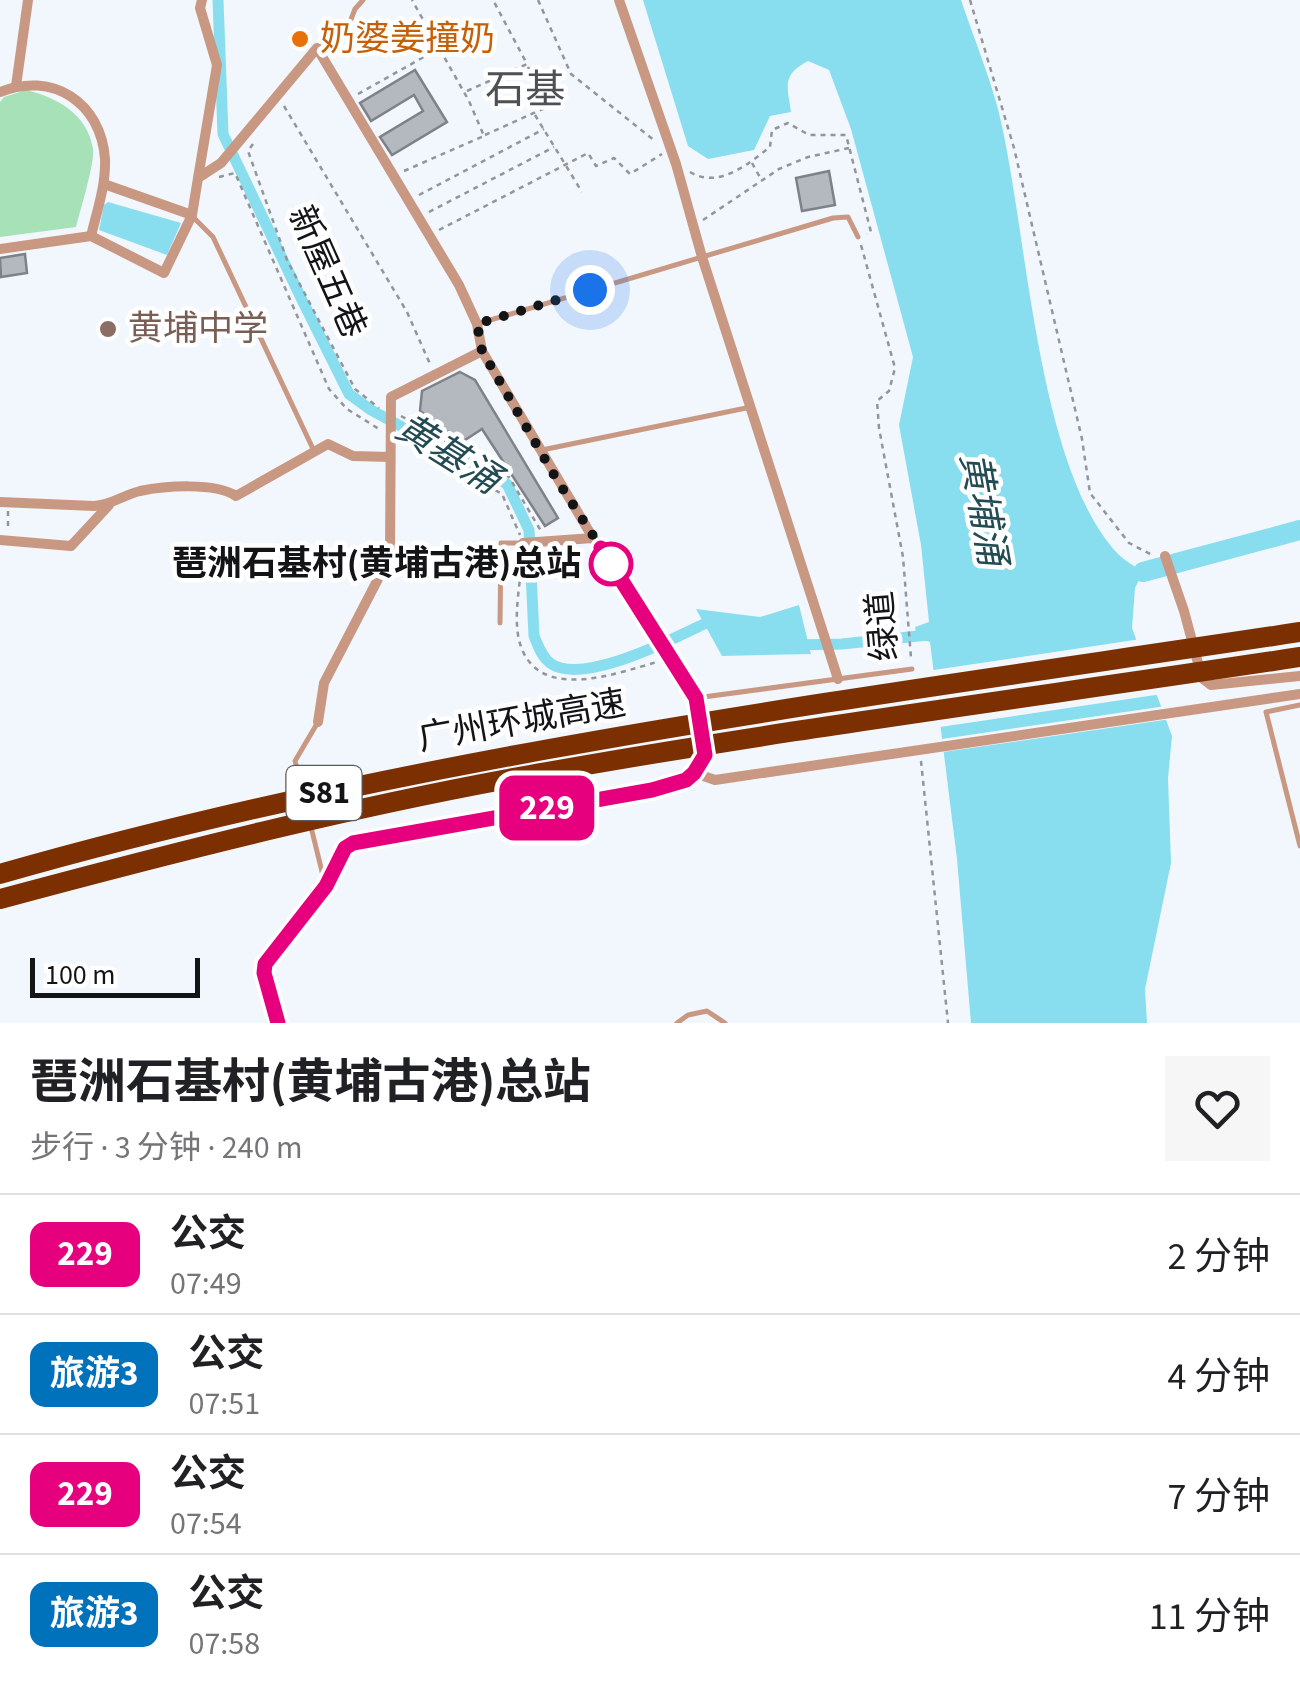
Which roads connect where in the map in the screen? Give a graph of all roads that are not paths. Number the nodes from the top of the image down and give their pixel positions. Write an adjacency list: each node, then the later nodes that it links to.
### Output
1 (28, 0): 6 (street)
2 (202, 0): 8 (street)
3 (363, 0): 5 (lane)
4 (619, 0): 14 (street)
5 (317, 48): 8 (street); 15 (street)
6 (16, 86): 7 (street); 9 (street)
7 (0, 92)
8 (198, 178): 10 (street)
9 (104, 184): 10 (street); 11 (street)
10 (192, 216): 11 (street); 18 (lane)
11 (92, 236): 13 (street)
12 (858, 237): 14 (lane)
13 (0, 250)
14 (702, 257): 15 (lane); 17 (street)
15 (477, 324): 16 (street)
16 (482, 351): 19 (street); 20 (street)
17 (751, 407): 19 (lane); 32 (street)
18 (314, 451): 20 (street); 22 (street)
19 (540, 451): 23 (street)
20 (390, 457): 36 (street)
21 (4, 501): 22 (street)
22 (109, 505): 24 (street)
23 (593, 538): 25 (street); 34 (street)
24 (4, 540)
25 (523, 543): 27 (lane)
26 (1166, 558): 31 (street)
27 (500, 623)
28 (1300, 632): 38 (highway, 广州环城高速 / S81)
29 (1300, 657): 40 (highway, 广州环城高速 / S81)
30 (912, 669): 32 (lane)
31 (1300, 676)
32 (838, 679): 34 (lane)
33 (1300, 694): 37 (street)
34 (696, 698): 37 (street)
35 (1300, 705): 39 (lane)
36 (318, 722): 43 (lane)
37 (694, 773): 43 (street)
38 (144, 834): 41 (highway); 42 (highway, 广州环城高速 / S81)
39 (1300, 846)
40 (180, 851): 44 (highway, 广州环城高速 / S81); 45 (highway)
41 (0, 866)
42 (0, 874)
43 (326, 886): 46 (street)
44 (0, 899)
45 (0, 911)
46 (278, 1023)
47 (677, 1023): 48 (lane)
48 (725, 1023)

